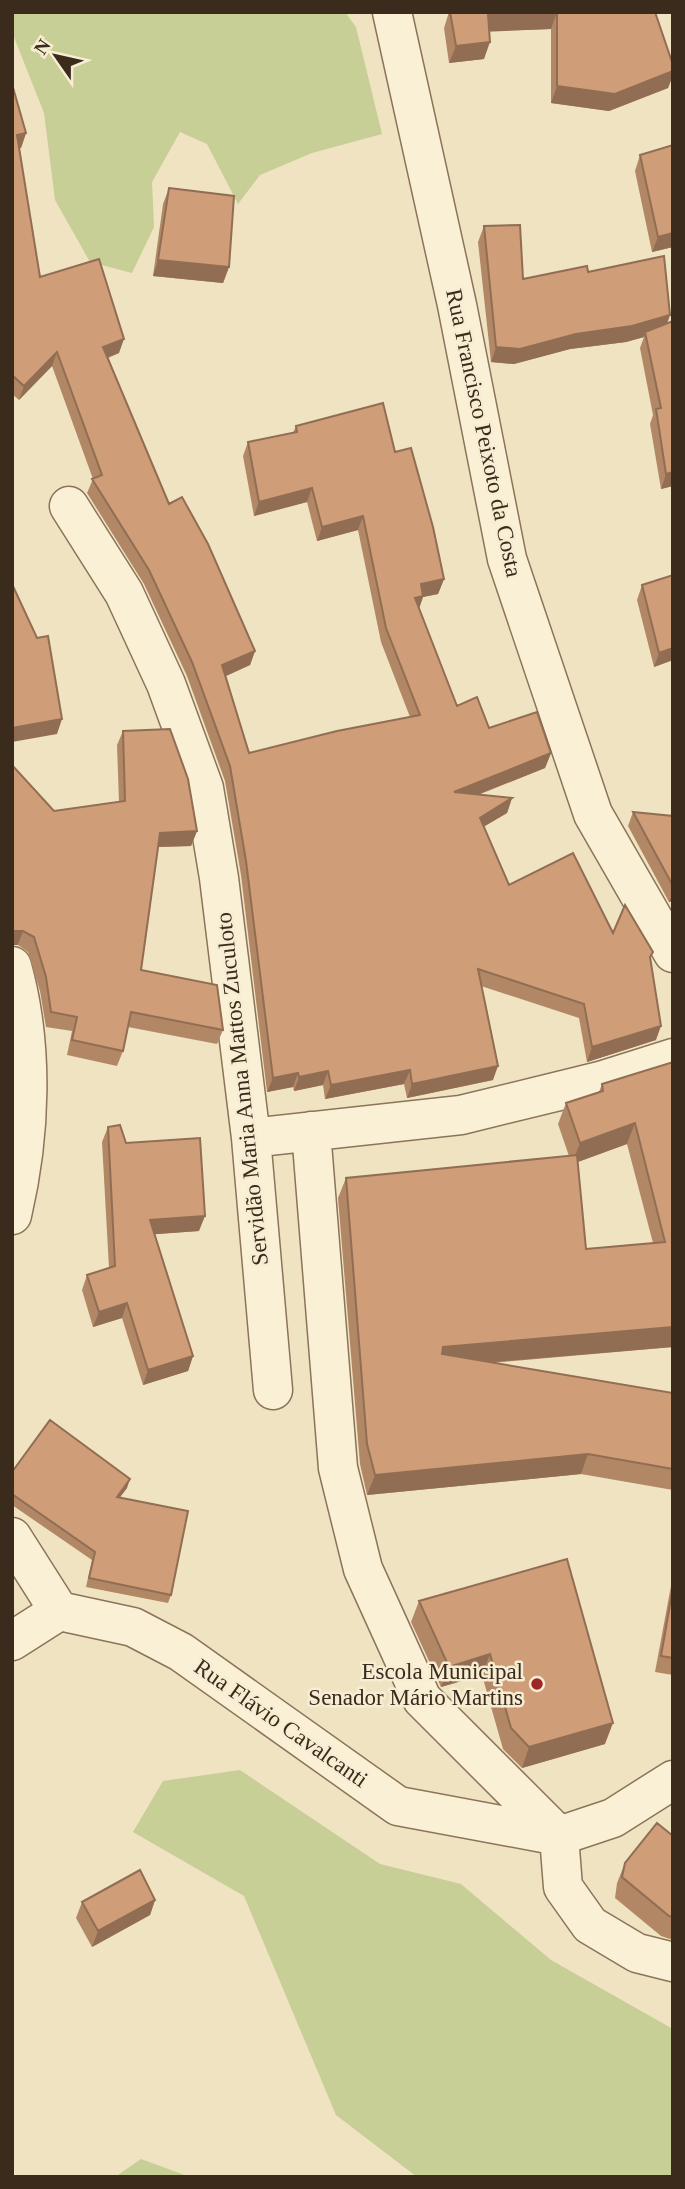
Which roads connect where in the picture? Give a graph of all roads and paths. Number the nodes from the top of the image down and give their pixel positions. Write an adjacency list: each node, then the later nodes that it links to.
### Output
1 (392, 12): 3 (street, Rua Francisco Peixoto da Costa)
2 (69, 506): 7 (street, Servidão Maria Anna Mattos Zuculoto)
3 (673, 953)
4 (12, 966): 8 (street)
5 (673, 1058): 6 (street)
6 (311, 1131): 7 (street); 14 (street)
7 (251, 1138): 9 (street, Servidão Maria Anna Mattos Zuculoto)
8 (12, 1214)
9 (273, 1390)
10 (12, 1537): 11 (street)
11 (59, 1611): 12 (street); 14 (street, Rua Flávio Cavalcanti)
12 (12, 1641)
13 (673, 1780): 14 (street)
14 (559, 1836): 15 (street)
15 (673, 1962)

